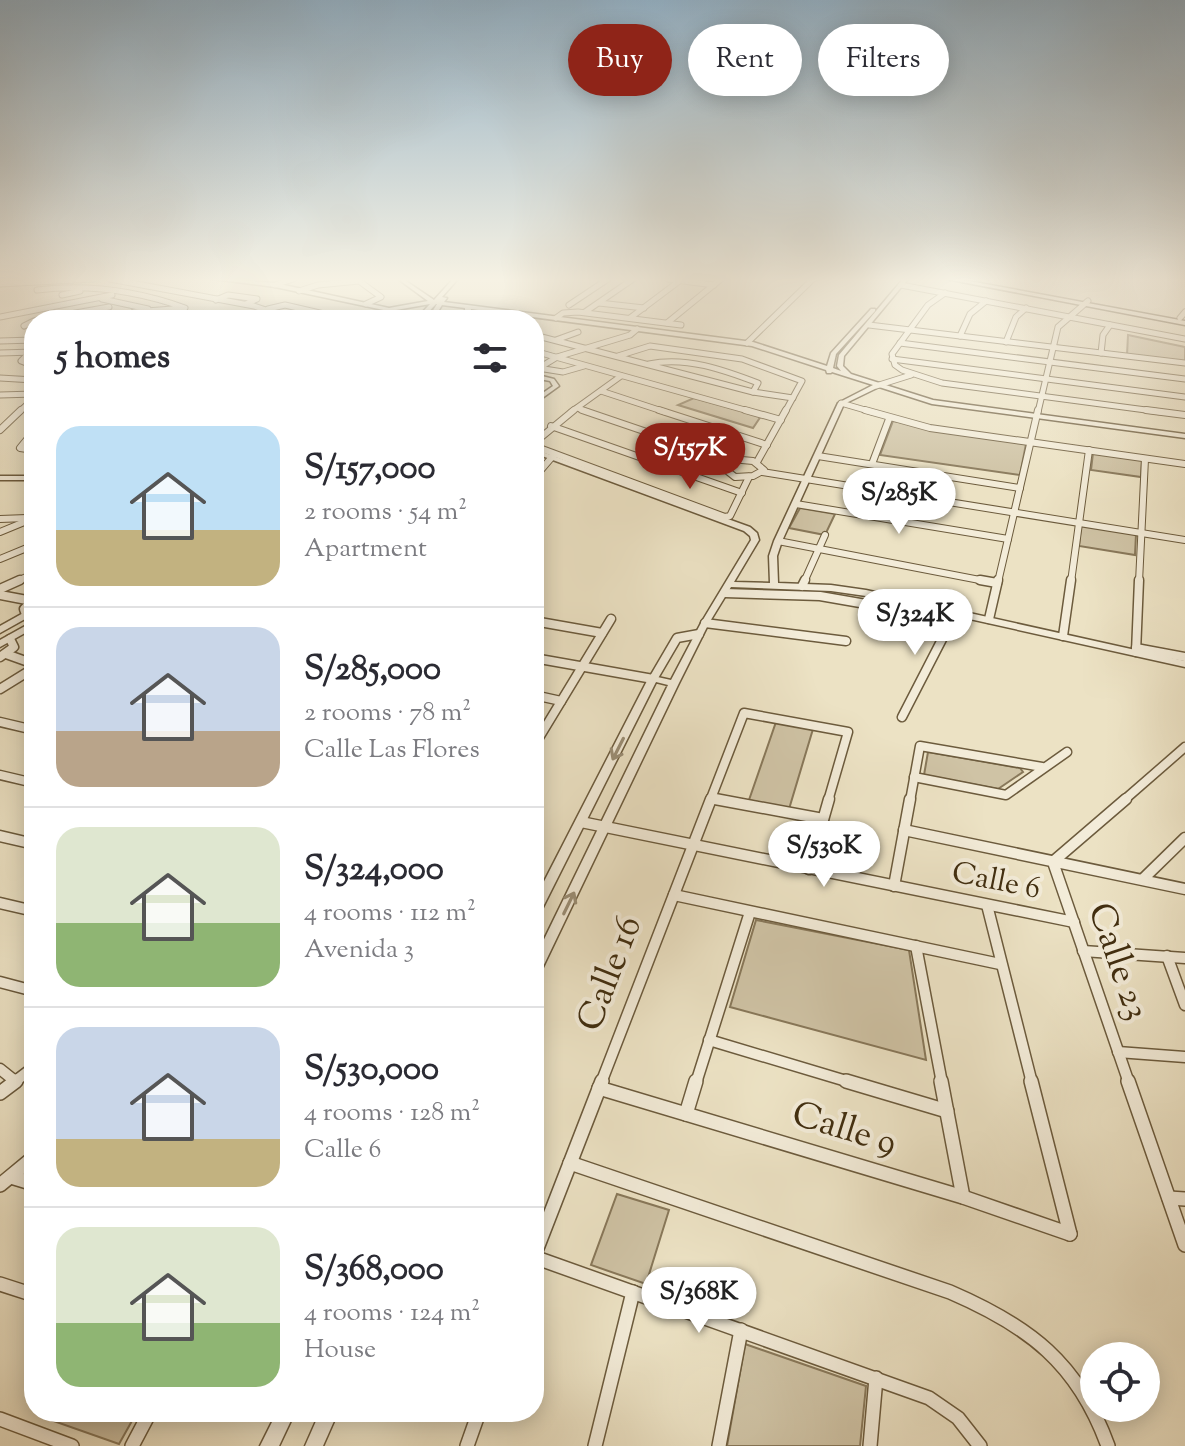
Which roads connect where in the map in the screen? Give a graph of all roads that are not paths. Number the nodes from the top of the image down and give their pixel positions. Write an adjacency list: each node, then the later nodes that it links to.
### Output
1 (648, 346): 16 (street)
2 (653, 346): 42 (street)
3 (759, 346): 25 (street)
4 (840, 346): 25 (street)
5 (852, 346): 30 (street)
6 (898, 346): 18 (street)
7 (927, 346): 19 (street)
8 (1048, 346): 12 (street)
9 (1102, 346): 14 (street)
10 (0, 347): 13 (street)
11 (586, 347): 16 (street); 17 (street)
12 (1053, 347): 14 (street); 19 (street)
13 (24, 351)
14 (1101, 353): 21 (street)
15 (544, 354): 17 (street)
16 (618, 356): 22 (street)
17 (557, 357): 20 (street); 23 (street)
18 (892, 359): 26 (street); 32 (street)
19 (1050, 362): 32 (street); 33 (street)
20 (544, 363)
21 (1185, 363)
22 (649, 364): 36 (street); 36 (street)
23 (584, 366): 24 (street); 27 (street)
24 (544, 368)
25 (829, 370): 30 (street); 34 (street)
26 (912, 375): 34 (street); 40 (street)
27 (621, 376): 35 (street); 53 (street)
28 (0, 378): 31 (street)
29 (544, 378): 38 (street)
30 (855, 378): 34 (street)
31 (24, 379)
32 (1046, 379): 40 (street); 41 (street)
33 (1185, 379)
34 (874, 386): 43 (street); 51 (street)
35 (601, 391): 47 (street); 59 (street)
36 (753, 392): 42 (street)
37 (0, 395): 39 (street)
38 (544, 395)
39 (24, 396)
40 (1042, 397): 49 (street); 51 (street)
41 (1185, 397)
42 (793, 398): 53 (street)
43 (841, 403): 52 (street); 63 (street)
44 (24, 405): 45 (street)
45 (21, 408): 46 (street); 50 (street)
46 (24, 408)
47 (577, 408): 54 (street); 66 (street)
48 (3, 412): 50 (street)
49 (1185, 415)
50 (13, 416): 55 (street)
51 (1036, 418): 57 (street); 58 (street)
52 (889, 419): 58 (street); 68 (street)
53 (781, 420): 59 (street)
54 (551, 426): 56 (street); 77 (street)
55 (0, 430)
56 (544, 434)
57 (1185, 439)
58 (1031, 442): 61 (street); 76 (street)
59 (767, 445): 67 (street)
60 (544, 450): 77 (street)
61 (1089, 450): 65 (street); 83 (street)
62 (544, 452): 64 (street)
63 (818, 456): 68 (street); 75 (street)
64 (552, 457): 70 (street); 98 (street)
65 (1145, 459): 69 (street); 85 (street)
66 (729, 460): 67 (street); 72 (street)
67 (757, 462): 71 (street)
68 (872, 464): 76 (street)
69 (1185, 464)
70 (544, 466)
71 (762, 472): 72 (street); 75 (street)
72 (749, 477): 77 (street)
73 (0, 480): 74 (street)
74 (24, 480)
75 (807, 480): 78 (street); 79 (street)
76 (1020, 488): 79 (street)
77 (742, 493)
78 (796, 504): 87 (street); 89 (street)
79 (1014, 513): 83 (street); 87 (street)
80 (24, 518): 81 (street)
81 (0, 519)
82 (24, 522): 84 (street)
83 (1078, 523): 85 (street); 111 (street)
84 (0, 532)
85 (1142, 533): 88 (street); 115 (street)
86 (825, 535): 91 (street)
87 (1008, 539): 94 (street)
88 (1185, 540)
89 (778, 541): 91 (street); 95 (street)
90 (24, 549): 92 (street)
91 (819, 549): 94 (street); 96 (street)
92 (0, 559)
93 (24, 578): 97 (street)
94 (997, 583): 104 (street)
95 (774, 584): 96 (street); 98 (street)
96 (802, 586): 102 (street)
97 (0, 589)
98 (728, 589): 102 (street); 107 (street)
99 (0, 595): 100 (street)
100 (24, 607)
101 (24, 616): 108 (street)
102 (954, 616): 104 (street); 128 (street)
103 (611, 619): 109 (street)
104 (989, 619): 111 (street)
105 (24, 621): 112 (street)
106 (544, 623): 109 (street)
107 (705, 623): 110 (street); 113 (street)
108 (0, 630)
109 (602, 633): 121 (street)
110 (699, 634): 123 (street); 124 (street)
111 (1063, 636): 115 (street)
112 (10, 639): 114 (street); 116 (street)
113 (846, 641)
114 (0, 644)
115 (1136, 650): 117 (street); 120 (street)
116 (3, 656): 119 (street)
117 (1185, 657)
118 (544, 660): 121 (street)
119 (24, 663)
120 (1185, 664)
121 (582, 666): 123 (street); 127 (street)
122 (24, 673): 125 (street)
123 (653, 679): 124 (street); 140 (street, one-way to 140)
124 (674, 683): 141 (street)
125 (0, 689)
126 (544, 697): 127 (street)
127 (561, 701): 131 (street)
128 (902, 717)
129 (0, 722): 130 (street)
130 (24, 726)
131 (544, 729)
132 (1185, 747): 147 (street)
133 (1067, 752): 134 (street)
134 (1042, 767): 136 (street); 136 (street)
135 (0, 775): 137 (street)
136 (914, 777): 142 (street)
137 (24, 781)
138 (711, 798): 139 (street); 139 (street, Calle 16); 146 (street, Calle 16)
139 (823, 819): 148 (street)
140 (581, 822): 141 (street, Calle 6); 152 (street)
141 (606, 828): 146 (street, Calle 6); 161 (street, one-way to 141)
142 (904, 830): 147 (street); 150 (street)
143 (0, 836): 145 (street)
144 (1185, 838): 149 (street)
145 (24, 842)
146 (693, 845): 148 (street, Calle 6); 153 (street, Calle 16)
147 (1055, 860): 149 (street); 158 (street, Calle 23)
148 (809, 869): 150 (street, Calle 6)
149 (1143, 879): 151 (street)
150 (894, 886): 155 (street, Calle 6)
151 (1185, 889)
152 (544, 894)
153 (674, 895): 157 (street); 174 (street, Calle 16)
154 (0, 903): 156 (street)
155 (987, 905): 158 (street, Calle 6); 164 (street)
156 (24, 909)
157 (750, 912): 159 (street); 168 (street)
158 (1074, 922): 160 (street, Calle 23)
159 (916, 946): 164 (street); 176 (street)
160 (1083, 951): 162 (street); 169 (street, Calle 23)
161 (544, 953)
162 (1167, 956): 163 (street); 167 (street)
163 (1185, 958)
164 (1000, 964): 181 (street, Calle 9)
165 (0, 982): 166 (street)
166 (24, 988)
167 (1185, 1005)
168 (709, 1040): 176 (street); 177 (street)
169 (1118, 1052): 170 (street); 182 (street, Calle 23)
170 (1185, 1057)
171 (0, 1069): 173 (street)
172 (24, 1074): 173 (street)
173 (15, 1081): 175 (street)
174 (599, 1088): 177 (street, Calle 9); 178 (street, Calle 16)
175 (0, 1093)
176 (947, 1111): 181 (street)
177 (686, 1114): 181 (street, Calle 9)
178 (570, 1163): 184 (street, Calle 16); 206 (street)
179 (24, 1165): 180 (street)
180 (5, 1181)
181 (963, 1197)
182 (1169, 1198): 183 (street); 185 (street, Calle 23)
183 (1185, 1199)
184 (544, 1231)
185 (1185, 1245)
186 (544, 1261): 189 (street)
187 (0, 1284): 188 (street)
188 (24, 1292)
189 (633, 1292): 190 (street); 202 (street)
190 (741, 1330): 191 (street); 203 (street)
191 (876, 1378): 204 (street); 205 (street)
192 (0, 1419): 197 (street)
193 (145, 1422): 198 (street)
194 (281, 1422): 199 (street)
195 (325, 1422): 200 (street)
196 (475, 1422): 201 (street)
197 (72, 1446)
198 (132, 1446)
199 (269, 1446)
200 (314, 1446)
201 (467, 1446)
202 (595, 1446)
203 (719, 1446)
204 (870, 1446)
205 (980, 1446)
206 (1108, 1446)

